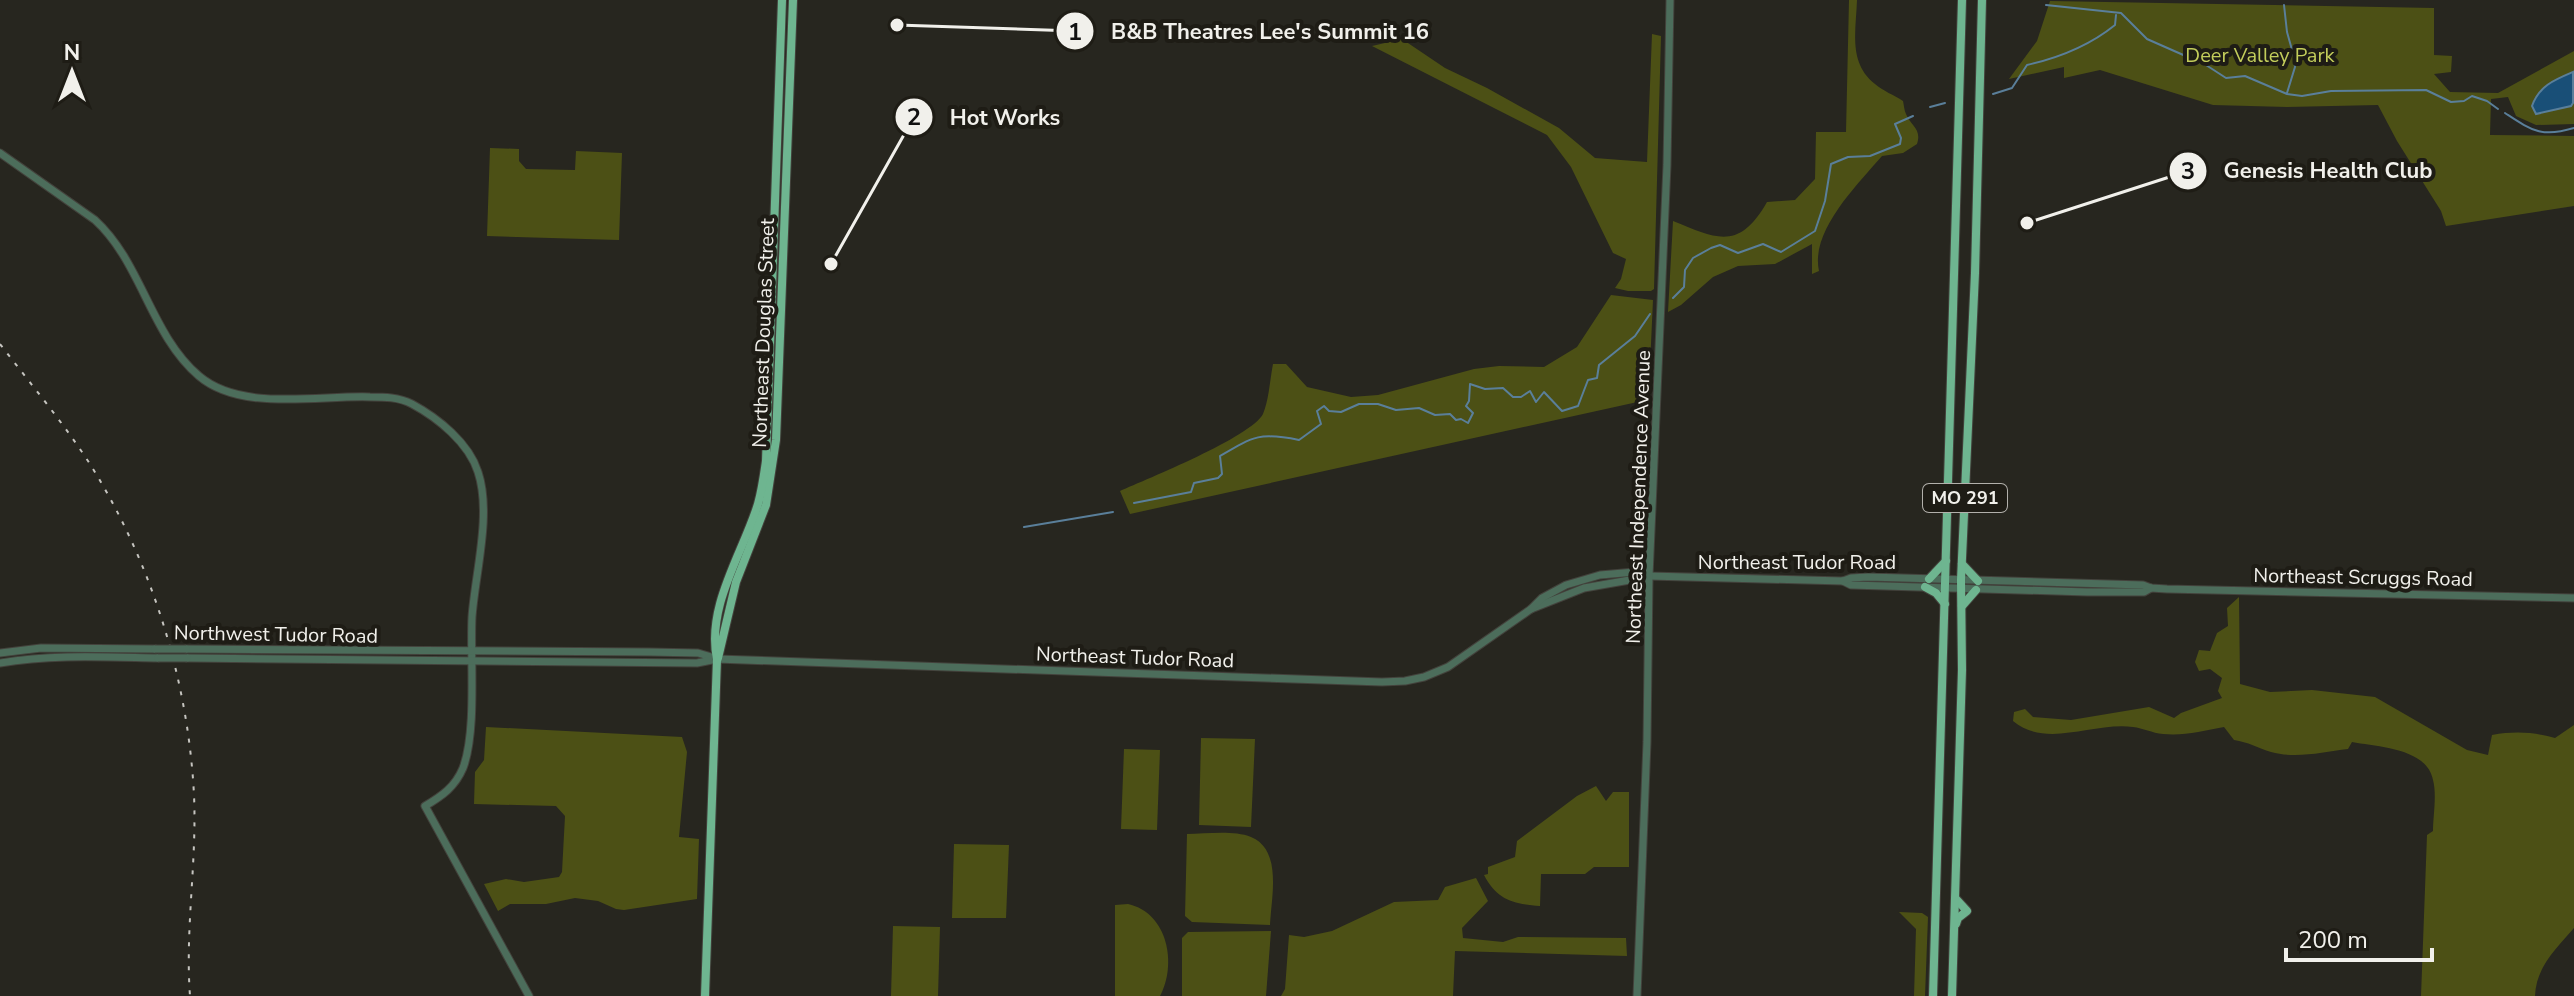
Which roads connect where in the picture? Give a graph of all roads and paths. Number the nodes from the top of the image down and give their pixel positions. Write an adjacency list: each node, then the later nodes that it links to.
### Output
1 (782, 0): 7 (main road, Northeast Douglas Street)
2 (793, 0): 8 (main road, Northeast Douglas Street)
3 (1670, 0): 11 (street, Northeast Independence Avenue)
4 (1962, 0): 9 (main road, MO 291)
5 (1982, 0): 10 (main road, MO 291)
6 (0, 153): 22 (street)
7 (772, 297): 8 (main road); 27 (main road, Northeast Douglas Street)
8 (781, 308): 27 (main road, Northeast Douglas Street)
9 (1946, 560): 14 (main road); 15 (main road, MO 291)
10 (1962, 564): 16 (main road, MO 291); 17 (main road)
11 (1649, 576): 12 (street, Northeast Tudor Road); 27 (street, Northeast Tudor Road); 35 (street, Northeast Independence Avenue)
12 (1843, 581): 13 (street, Northeast Tudor Road); 13 (street)
13 (1869, 581): 14 (street); 14 (street, Northeast Tudor Road)
14 (1927, 583): 15 (street, Northeast Tudor Road); 19 (main road)
15 (1946, 584): 16 (street, Northeast Tudor Road); 19 (main road, MO 291)
16 (1962, 584): 17 (street, Northeast Scruggs Road); 20 (main road, MO 291)
17 (1977, 585): 18 (street, Northeast Scruggs Road); 20 (main road)
18 (2574, 598)
19 (1945, 605): 36 (main road, MO 291)
20 (1962, 606): 37 (main road, MO 291)
21 (348, 650): 22 (street, Northwest Tudor Road); 26 (street, Northwest Tudor Road); 28 (street)
22 (472, 652): 23 (street, Northwest Tudor Road); 29 (street)
23 (553, 652): 24 (street, Northeast Tudor Road)
24 (649, 652): 27 (street, Northeast Tudor Road); 32 (street)
25 (0, 653): 26 (street, Northwest Tudor Road, bridge)
26 (186, 654): 28 (street, Northwest Tudor Road); 31 (street, Northwest Tudor Road, bridge)
27 (717, 659): 32 (street, Northeast Tudor Road); 34 (main road, Northeast Douglas Street)
28 (350, 660): 29 (street, Northwest Tudor Road)
29 (472, 662): 30 (street, Northwest Tudor Road); 33 (street)
30 (512, 662): 32 (street, Northeast Tudor Road)
31 (0, 663)
32 (636, 663)
33 (529, 996)
34 (705, 996)
35 (1637, 996)
36 (1933, 996)
37 (1952, 996)

